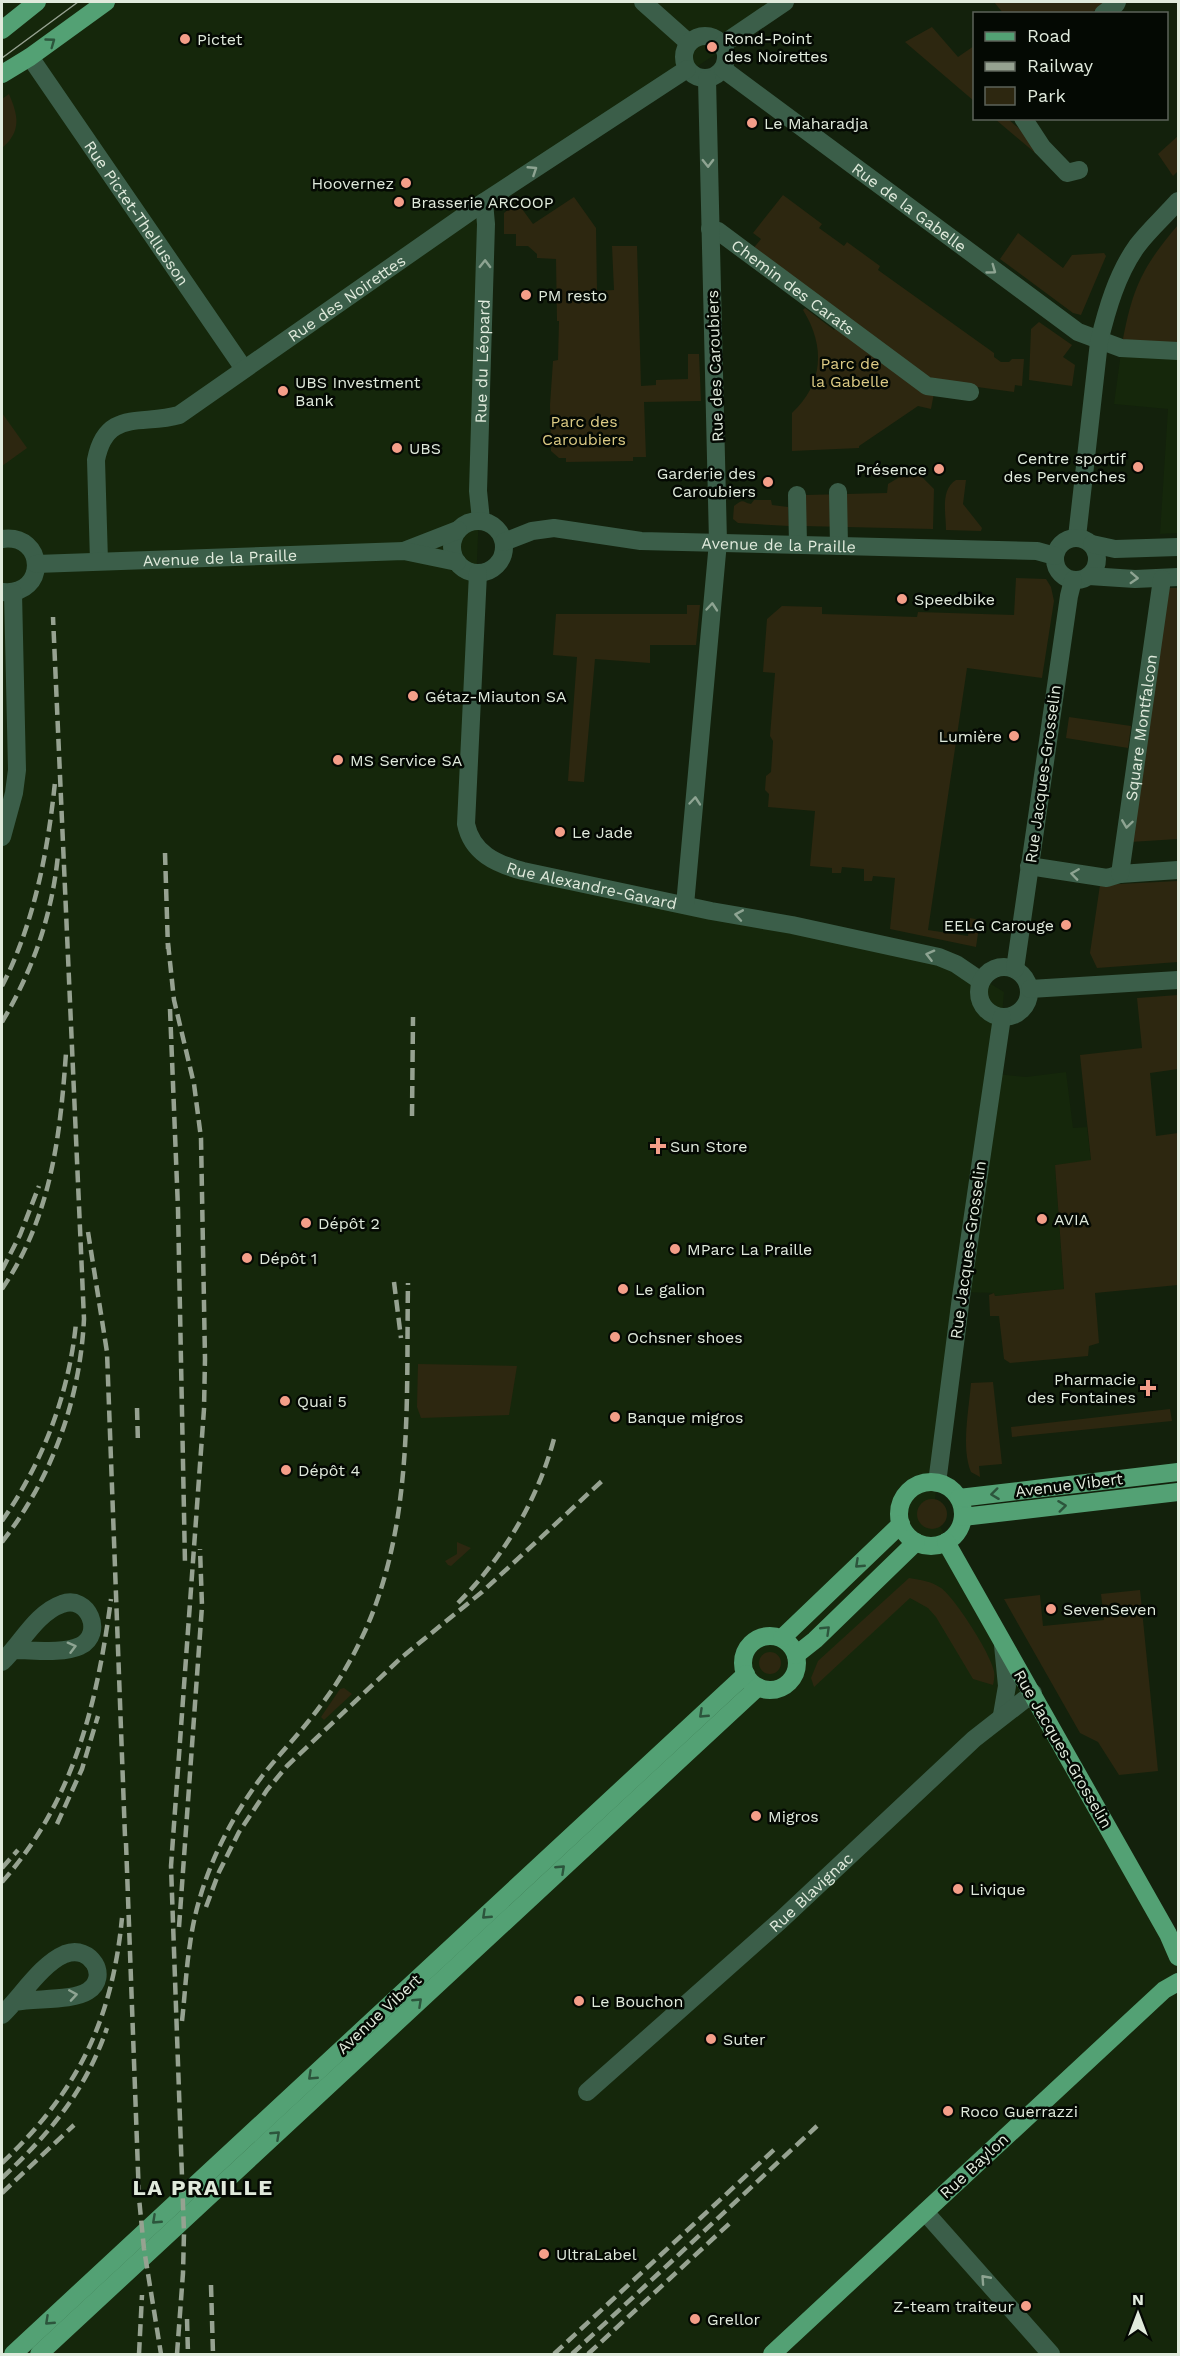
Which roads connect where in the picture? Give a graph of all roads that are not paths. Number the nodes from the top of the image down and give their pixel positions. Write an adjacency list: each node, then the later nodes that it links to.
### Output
1 (37, 2): 7 (main road)
2 (106, 2): 10 (main road, one-way to 2)
3 (643, 2): 8 (street)
4 (1117, 2): 6 (street)
5 (778, 3): 9 (street)
6 (1106, 12)
7 (2, 30)
8 (689, 43): 9 (street); 11 (street)
9 (723, 44): 12 (street)
10 (30, 57): 13 (main road); 22 (street, Rue Pictet-Thellusson)
11 (687, 69): 14 (street); 18 (street, Rue des Noirettes, one-way to 11)
12 (723, 69): 14 (street); 20 (street, Rue de la Gabelle, one-way to 20)
13 (2, 74)
14 (707, 79): 19 (street, Rue des Caroubiers, one-way to 19)
15 (1024, 120): 16 (street)
16 (1080, 170)
17 (1179, 201): 20 (street)
18 (484, 202): 22 (street, Rue des Noirettes); 26 (street, Rue du Léopard, one-way to 18)
19 (710, 229): 23 (street, Chemin des Carats); 31 (street, Rue des Caroubiers)
20 (1100, 342): 21 (street, Rue de la Gabelle); 29 (street)
21 (1179, 351)
22 (244, 369): 37 (street, Rue des Noirettes)
23 (970, 392)
24 (838, 492): 33 (street)
25 (797, 495): 32 (street)
26 (482, 520): 27 (street); 30 (street)
27 (458, 530): 35 (street, Avenue de la Praille); 38 (street)
28 (2, 539): 39 (street)
29 (1084, 541): 34 (street); 36 (street); 41 (street)
30 (504, 542): 31 (street, Avenue de la Praille); 40 (street)
31 (718, 542): 32 (street, Avenue de la Praille); 48 (street, Rue des Caroubiers, one-way to 31)
32 (798, 544): 33 (street, Avenue de la Praille)
33 (839, 546): 36 (street, Avenue de la Praille)
34 (1179, 547)
35 (404, 551): 37 (street, Avenue de la Praille); 38 (street, Avenue de la Praille)
36 (1055, 556): 41 (street)
37 (99, 561): 39 (street, Avenue de la Praille)
38 (457, 562): 40 (street)
39 (36, 564): 43 (street)
40 (478, 573): 48 (street, Rue Alexandre-Gavard)
41 (1081, 578): 42 (street, one-way to 42); 45 (street, Rue Jacques-Grosselin)
42 (1170, 578): 47 (street, Square Montfalcon, one-way to 47)
43 (7, 592): 44 (street)
44 (2, 837)
45 (1029, 866): 47 (street, one-way to 45); 49 (street, Rue Jacques-Grosselin)
46 (1179, 870): 47 (street)
47 (1120, 874)
48 (685, 905): 51 (street, Rue Alexandre-Gavard, one-way to 48)
49 (1015, 969): 51 (street); 52 (street)
50 (1179, 980): 52 (street)
51 (981, 981): 53 (street)
52 (1030, 990): 53 (street)
53 (1002, 1017): 55 (street, Rue Jacques-Grosselin)
54 (1179, 1472): 57 (main road, Avenue Vibert, one-way to 57)
55 (938, 1483): 57 (main road); 59 (main road)
56 (1179, 1492): 58 (main road, Avenue Vibert, one-way to 56)
57 (959, 1498): 58 (main road)
58 (963, 1517): 61 (main road)
59 (901, 1524): 60 (main road); 62 (main road, one-way to 62)
60 (916, 1542): 61 (main road); 64 (main road, one-way to 60)
61 (946, 1542): 63 (main road, Rue Jacques-Grosselin)
62 (782, 1638): 64 (main road); 65 (main road)
63 (1004, 1645): 66 (main road, Rue Jacques-Grosselin); 67 (street)
64 (796, 1655): 65 (main road)
65 (752, 1681): 74 (main road, Avenue Vibert, one-way to 74); 75 (main road, Avenue Vibert, one-way to 65)
66 (1033, 1693): 67 (street, Rue Blavignac); 68 (main road, Rue Jacques-Grosselin)
67 (1002, 1715): 72 (street, Rue Blavignac)
68 (1179, 1958)
69 (1179, 1982): 73 (main road, Rue Baylon)
70 (15, 2002): 71 (street)
71 (2, 2015)
72 (587, 2092)
73 (925, 2212): 76 (main road, Rue Baylon); 77 (street, one-way to 73)
74 (13, 2355)
75 (39, 2355)
76 (772, 2355)
77 (1051, 2355)

